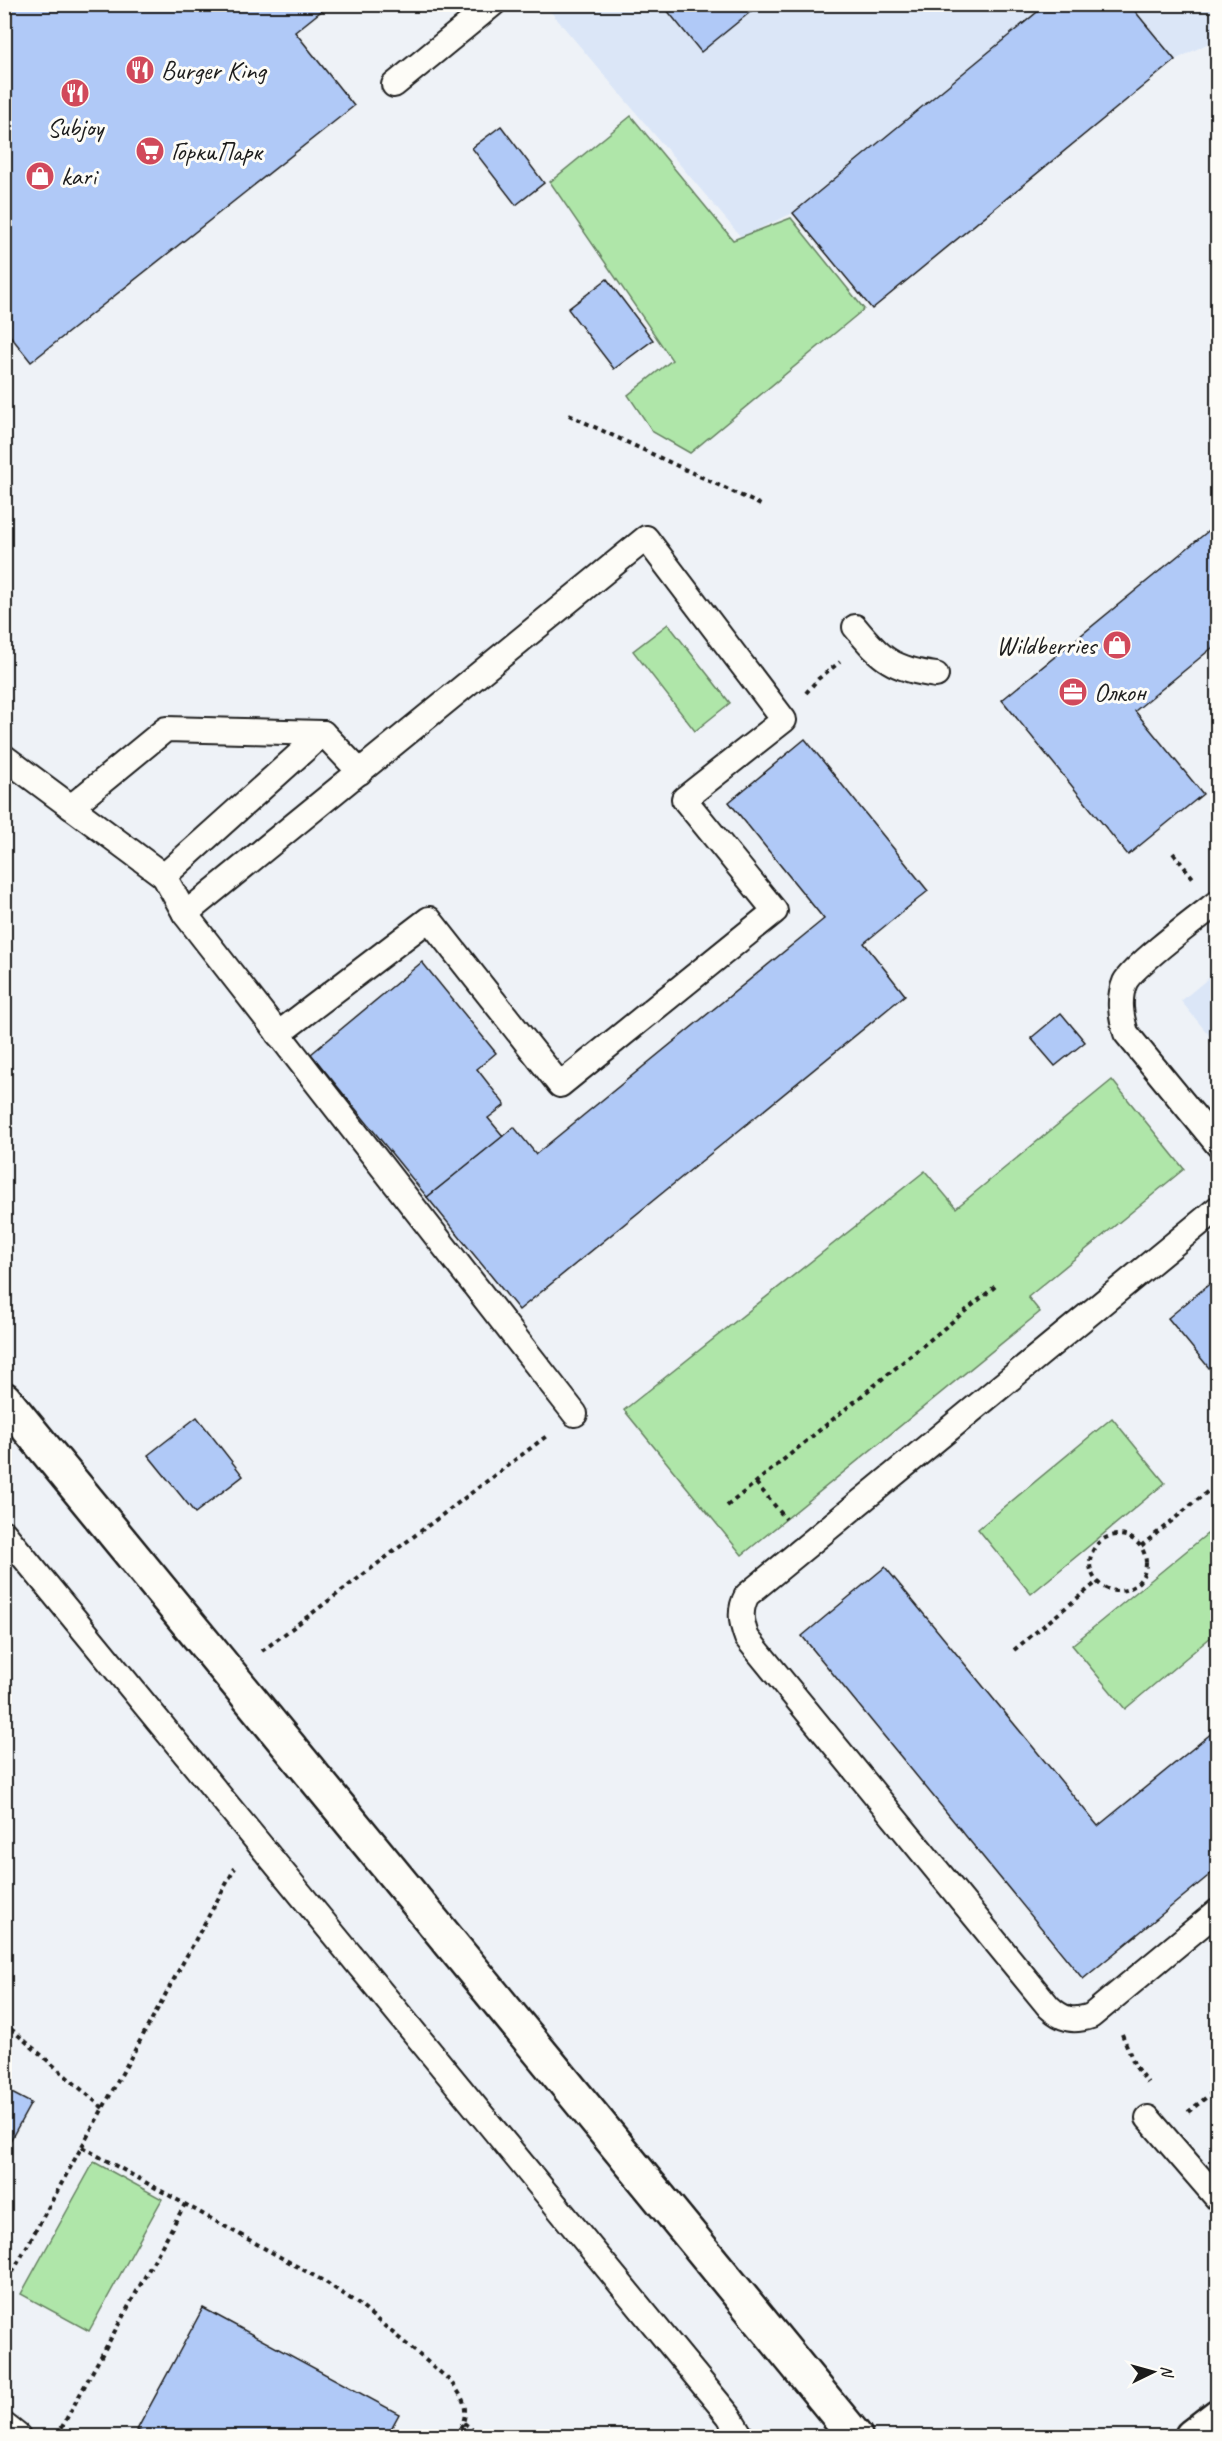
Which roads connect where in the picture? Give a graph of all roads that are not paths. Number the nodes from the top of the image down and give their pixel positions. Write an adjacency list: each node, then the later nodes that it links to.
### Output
1 (493, 4): 2 (lane)
2 (394, 85)
3 (861, 634): 4 (lane)
4 (936, 675)
5 (323, 733): 7 (lane); 8 (lane); 9 (lane)
6 (4, 757): 8 (lane)
7 (360, 772): 11 (lane); 12 (lane)
8 (71, 807): 9 (lane)
9 (164, 876): 11 (lane)
10 (1218, 902): 13 (lane)
11 (186, 914): 12 (lane)
12 (278, 1034): 16 (lane)
13 (1218, 1145)
14 (1218, 1208): 18 (lane)
15 (4, 1399): 25 (street)
16 (575, 1414)
17 (4, 1533): 24 (lane)
18 (1218, 1911)
19 (1148, 2118): 20 (lane)
20 (1218, 2199)
21 (1218, 2416): 26 (street)
22 (4, 2425): 23 (lane)
23 (18, 2436)
24 (741, 2436)
25 (855, 2436)
26 (1192, 2436)

